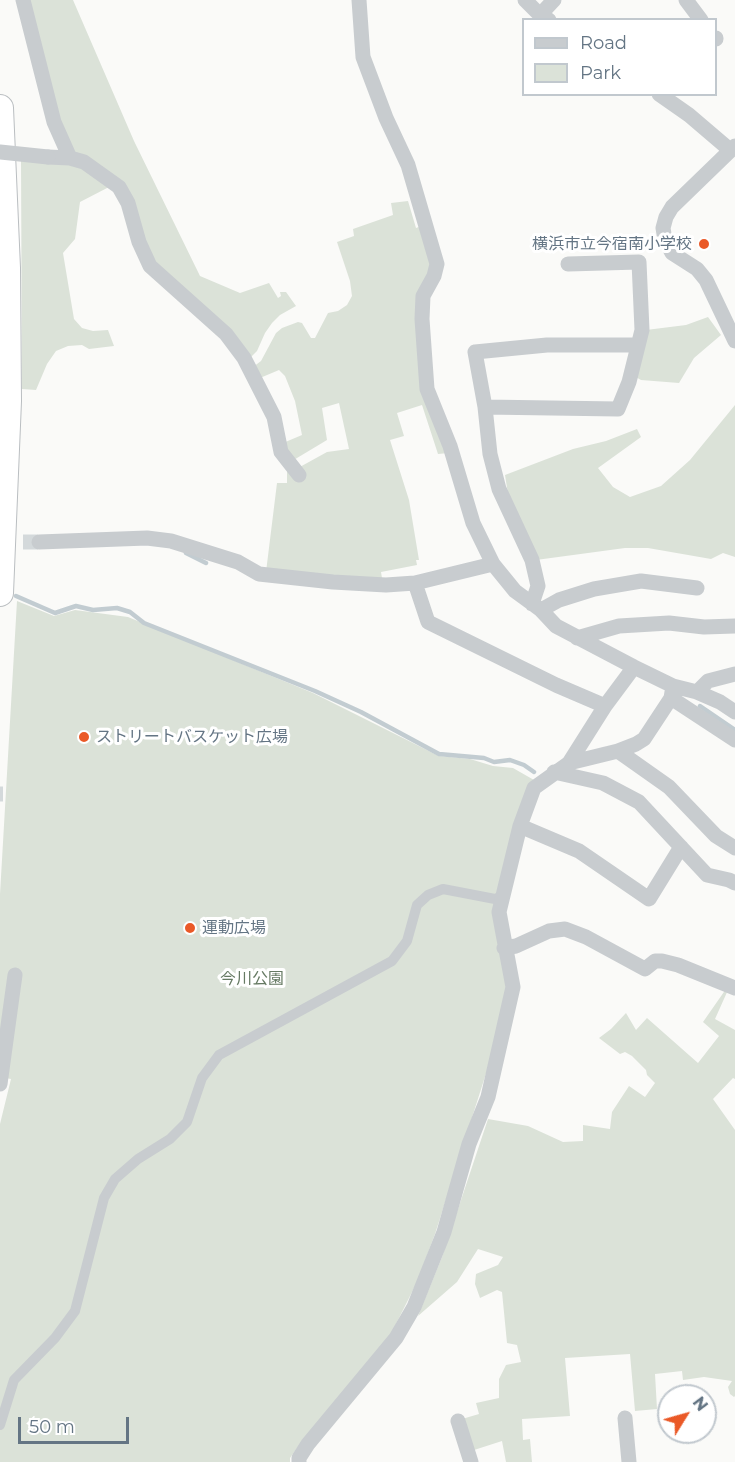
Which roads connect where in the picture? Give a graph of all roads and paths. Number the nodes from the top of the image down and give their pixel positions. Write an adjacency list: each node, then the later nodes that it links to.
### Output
1 (23, 0): 12 (street)
2 (359, 0): 19 (street)
3 (525, 0): 6 (street)
4 (554, 0): 6 (street)
5 (686, 0): 7 (street)
6 (544, 17)
7 (700, 18)
8 (662, 96): 10 (street)
9 (0, 108): 22 (highway)
10 (733, 148): 14 (street)
11 (0, 153): 12 (street, bridge)
12 (70, 158): 17 (street)
13 (568, 264): 15 (street)
14 (735, 342)
15 (638, 345): 16 (street); 16 (street)
16 (485, 407): 23 (street)
17 (299, 475)
18 (39, 542): 20 (street)
19 (493, 564): 20 (street); 23 (street)
20 (415, 583): 30 (street)
21 (697, 588): 23 (street)
22 (0, 593)
23 (536, 607): 25 (street)
24 (735, 626): 25 (street)
25 (577, 638): 26 (street)
26 (634, 667): 28 (street); 30 (street)
27 (735, 674): 29 (street)
28 (672, 692): 29 (street); 32 (street); 33 (street)
29 (697, 692): 31 (street)
30 (605, 706): 34 (street)
31 (735, 712)
32 (735, 740)
33 (618, 751): 34 (street); 38 (street)
34 (569, 763): 35 (street)
35 (554, 772): 36 (street); 37 (street)
36 (520, 826): 37 (street); 40 (street)
37 (681, 847): 39 (street)
38 (735, 848)
39 (735, 883)
40 (503, 896): 41 (street); 47 (street)
41 (504, 948): 43 (street); 48 (street)
42 (15, 975): 44 (street)
43 (735, 988)
44 (0, 1084)
45 (625, 1418): 50 (street)
46 (458, 1421): 49 (street)
47 (0, 1425)
48 (299, 1462)
49 (471, 1462)
50 (629, 1462)

